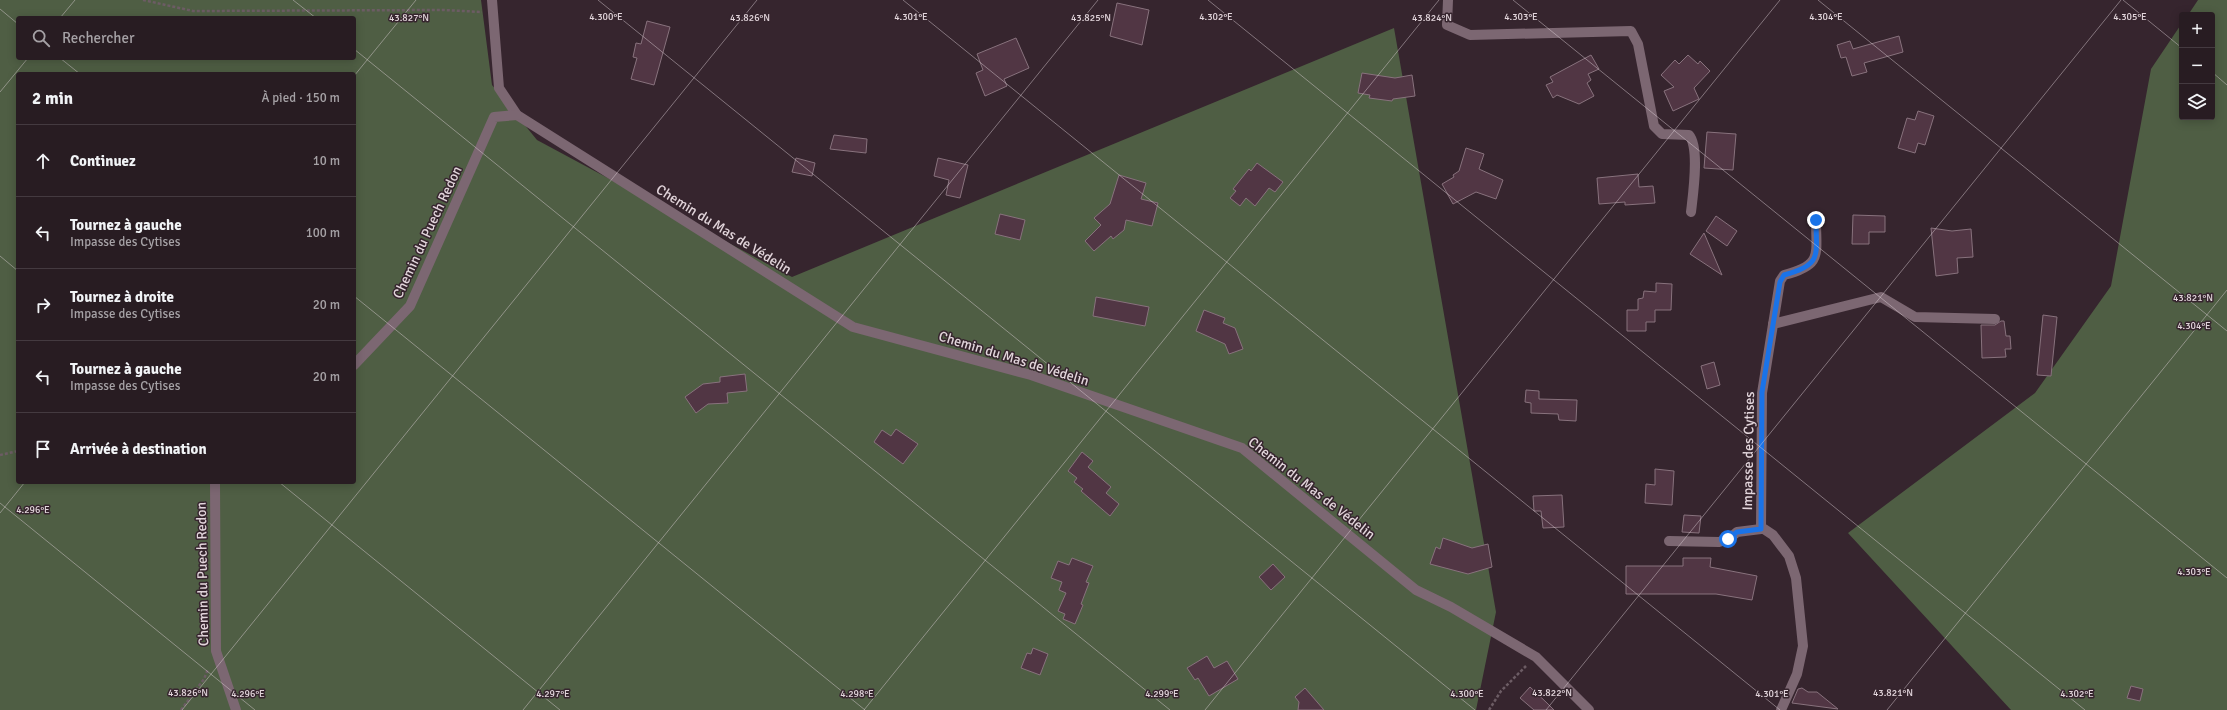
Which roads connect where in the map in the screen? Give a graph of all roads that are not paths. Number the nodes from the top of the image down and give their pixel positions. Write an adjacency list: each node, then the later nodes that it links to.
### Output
1 (492, 0): 3 (street, Chemin du Mas de Védelin)
2 (1448, 0): 4 (street)
3 (517, 115): 8 (street, Chemin du Puech Redon); 13 (street, Chemin du Mas de Védelin)
4 (1691, 212)
5 (1816, 220): 7 (street, Impasse des Cytises)
6 (1995, 319): 7 (street)
7 (1773, 324): 10 (street, Impasse des Cytises)
8 (356, 363)
9 (215, 484): 12 (street, Chemin du Puech Redon)
10 (1761, 529): 11 (street); 14 (street, Impasse des Cytises)
11 (1669, 541)
12 (236, 710)
13 (1589, 710)
14 (1781, 710)

